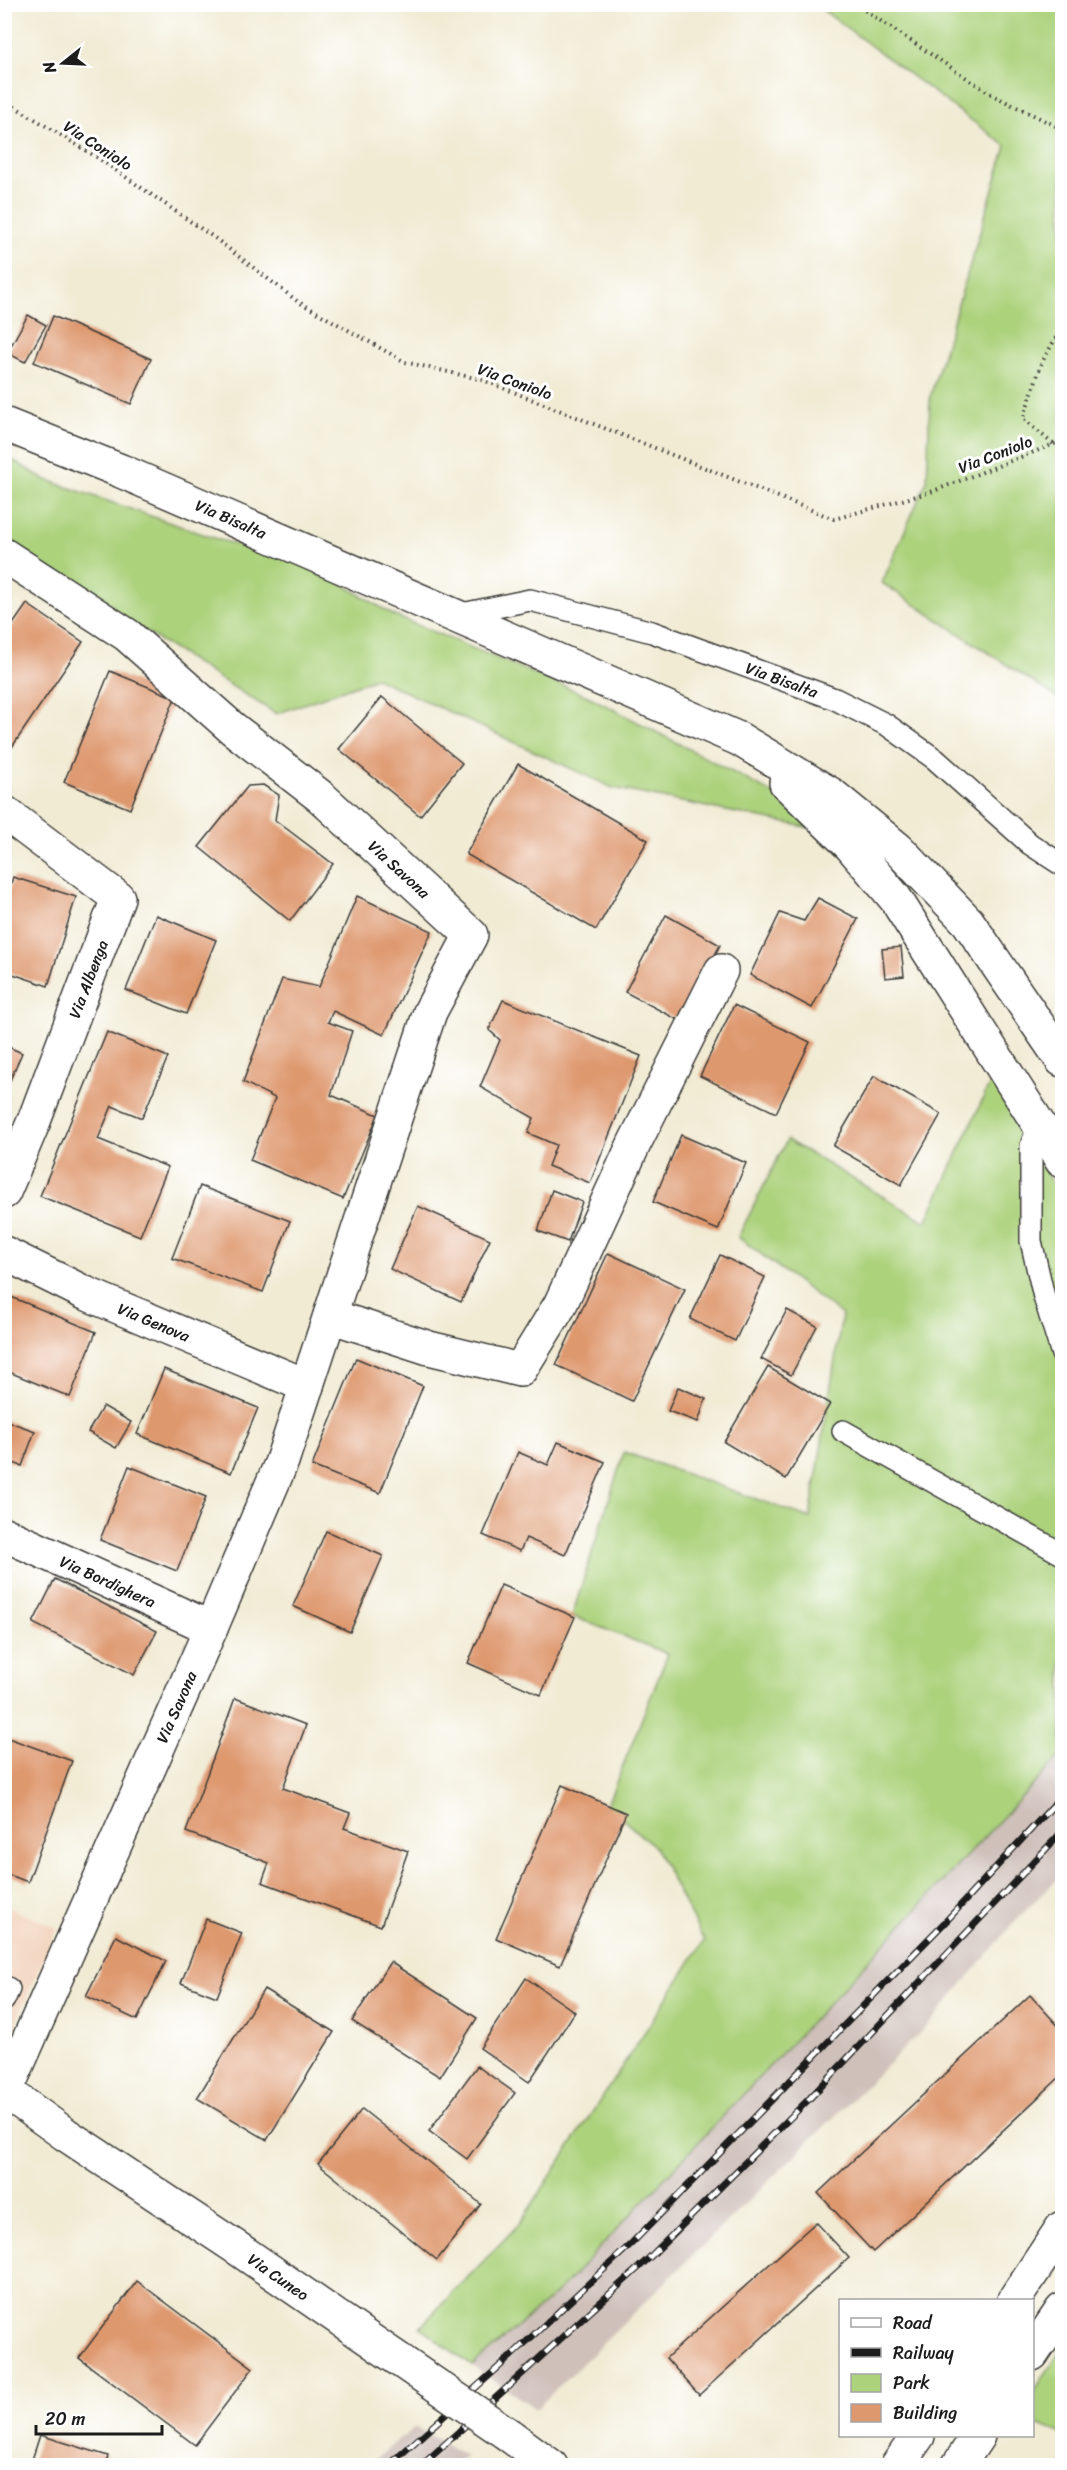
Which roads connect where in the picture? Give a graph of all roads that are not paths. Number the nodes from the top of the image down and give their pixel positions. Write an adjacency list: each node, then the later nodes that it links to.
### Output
1 (4, 424): 3 (street, Via Bisalta)
2 (4, 555): 13 (street, Via Savona)
3 (457, 615): 4 (street, Via Bisalta); 6 (lane, Via Bisalta)
4 (739, 739): 8 (street); 9 (street)
5 (4, 812): 11 (street, Via Albenga)
6 (1062, 865)
7 (721, 971): 13 (street)
8 (1062, 1060)
9 (1039, 1124): 10 (street); 14 (lane)
10 (1062, 1161)
11 (4, 1192)
12 (4, 1253): 15 (street, Via Genova)
13 (330, 1316): 15 (street, Via Savona)
14 (1062, 1354)
15 (307, 1386): 19 (street, Via Savona)
16 (843, 1431): 18 (lane)
17 (4, 1534): 19 (street, Via Bordighera)
18 (1062, 1554)
19 (211, 1628): 22 (street, Via Savona)
20 (4, 1986): 21 (lane)
21 (4, 2000)
22 (5, 2091): 29 (street, Via Cuneo, bridge)
23 (1062, 2228): 24 (street)
24 (1015, 2299)
25 (1062, 2310): 26 (street)
26 (1034, 2351)
27 (917, 2437): 30 (street)
28 (977, 2437): 31 (street)
29 (551, 2466)
30 (897, 2466)
31 (958, 2466)

